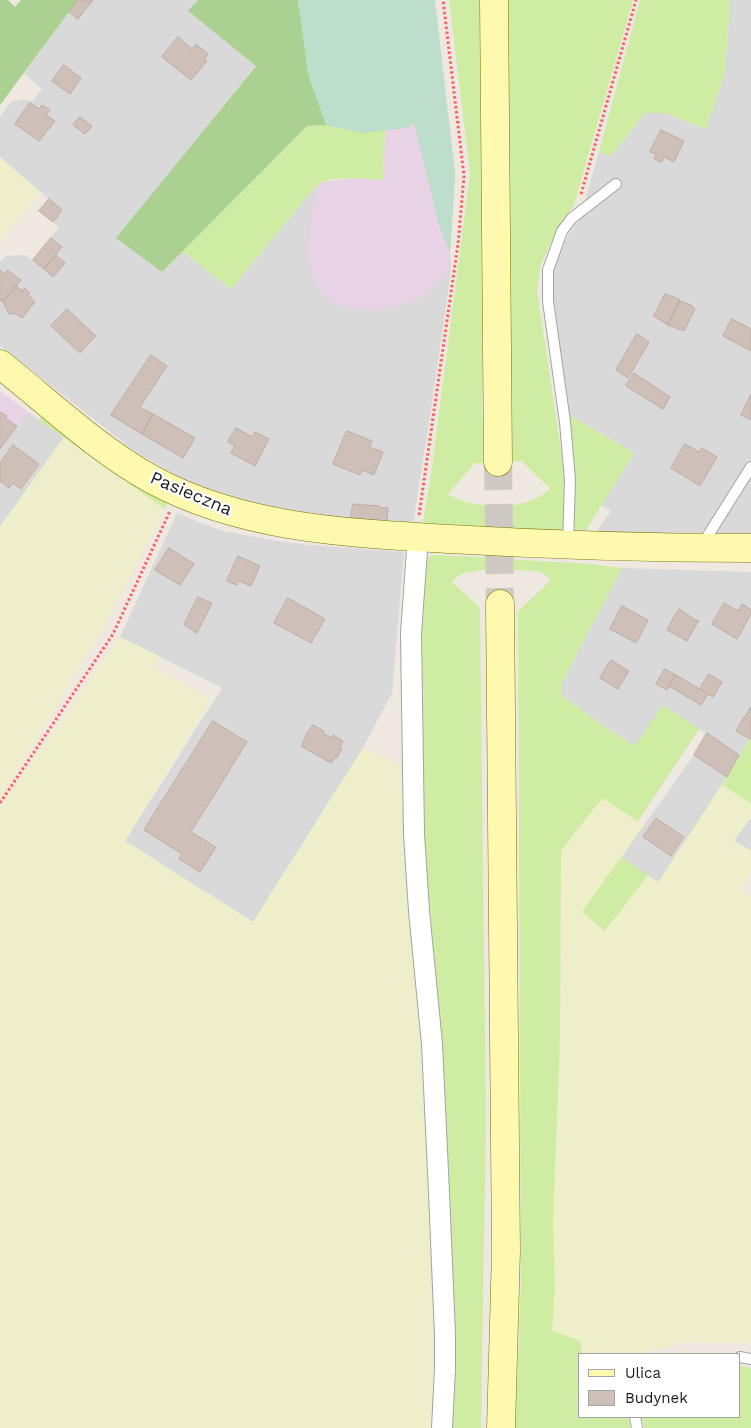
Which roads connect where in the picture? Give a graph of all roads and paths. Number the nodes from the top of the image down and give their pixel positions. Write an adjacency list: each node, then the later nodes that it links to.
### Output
1 (443, 0): 10 (path)
2 (494, 0): 7 (main road)
3 (636, 0): 5 (path)
4 (616, 184): 5 (lane)
5 (572, 218): 11 (lane)
6 (0, 364): 9 (main road, Pasieczna)
7 (498, 462)
8 (751, 467): 12 (lane)
9 (180, 493): 10 (main road, Pasieczna); 15 (path)
10 (418, 537): 11 (main road, Pasieczna); 16 (street)
11 (568, 545): 12 (main road, Pasieczna)
12 (700, 548): 13 (main road, Pasieczna)
13 (751, 548)
14 (500, 604): 17 (main road)
15 (0, 803)
16 (442, 1428)
17 (501, 1428)

